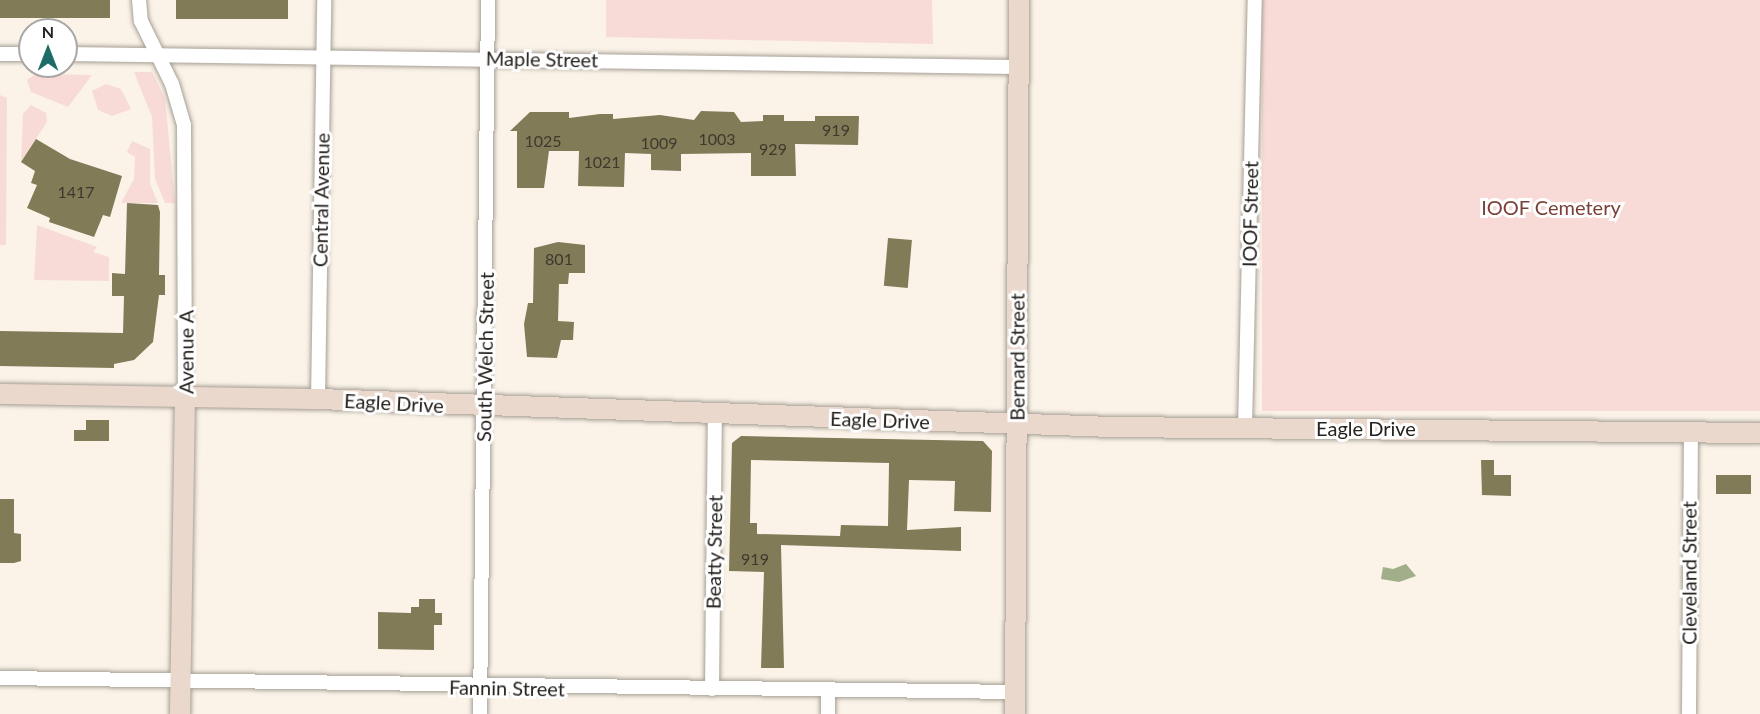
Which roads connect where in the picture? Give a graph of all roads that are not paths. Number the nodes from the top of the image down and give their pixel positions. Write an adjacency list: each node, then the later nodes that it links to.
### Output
1 (139, 0): 9 (street, Avenue A)
2 (324, 0): 10 (street, Central Avenue)
3 (488, 0): 11 (street, South Welch Street)
4 (1019, 0): 12 (street, Bernard Street)
5 (1256, 0): 19 (street, IOOF Street)
6 (0, 54): 7 (street)
7 (18, 54)
8 (78, 54): 9 (street, Maple Street)
9 (154, 55): 10 (street, Maple Street); 14 (street, Avenue A)
10 (323, 57): 11 (street, Maple Street); 15 (street, Central Avenue)
11 (488, 58): 12 (street, Maple Street); 16 (street, South Welch Street)
12 (1018, 67): 18 (street, Bernard Street)
13 (0, 394): 14 (street, Eagle Drive)
14 (185, 397): 15 (street, Eagle Drive); 23 (street, Avenue A)
15 (318, 399): 16 (street, Eagle Drive)
16 (484, 408): 17 (street, Eagle Drive); 24 (street, South Welch Street)
17 (715, 415): 18 (street, Eagle Drive); 25 (street, Beatty Street)
18 (1016, 424): 19 (street, Eagle Drive); 27 (street, Bernard Street)
19 (1245, 427): 20 (street, Eagle Drive)
20 (1691, 433): 21 (street, Eagle Drive); 32 (street, Cleveland Street)
21 (1760, 433)
22 (0, 678): 23 (street, Fannin Street)
23 (181, 681): 24 (street, Fannin Street); 28 (street, Avenue A)
24 (480, 688): 25 (street, Fannin Street); 29 (street, South Welch Street)
25 (712, 689): 26 (street, Fannin Street)
26 (828, 690): 27 (street, Fannin Street); 30 (street)
27 (1015, 692): 31 (street, Bernard Street)
28 (180, 714)
29 (480, 714)
30 (828, 714)
31 (1015, 714)
32 (1689, 714)

